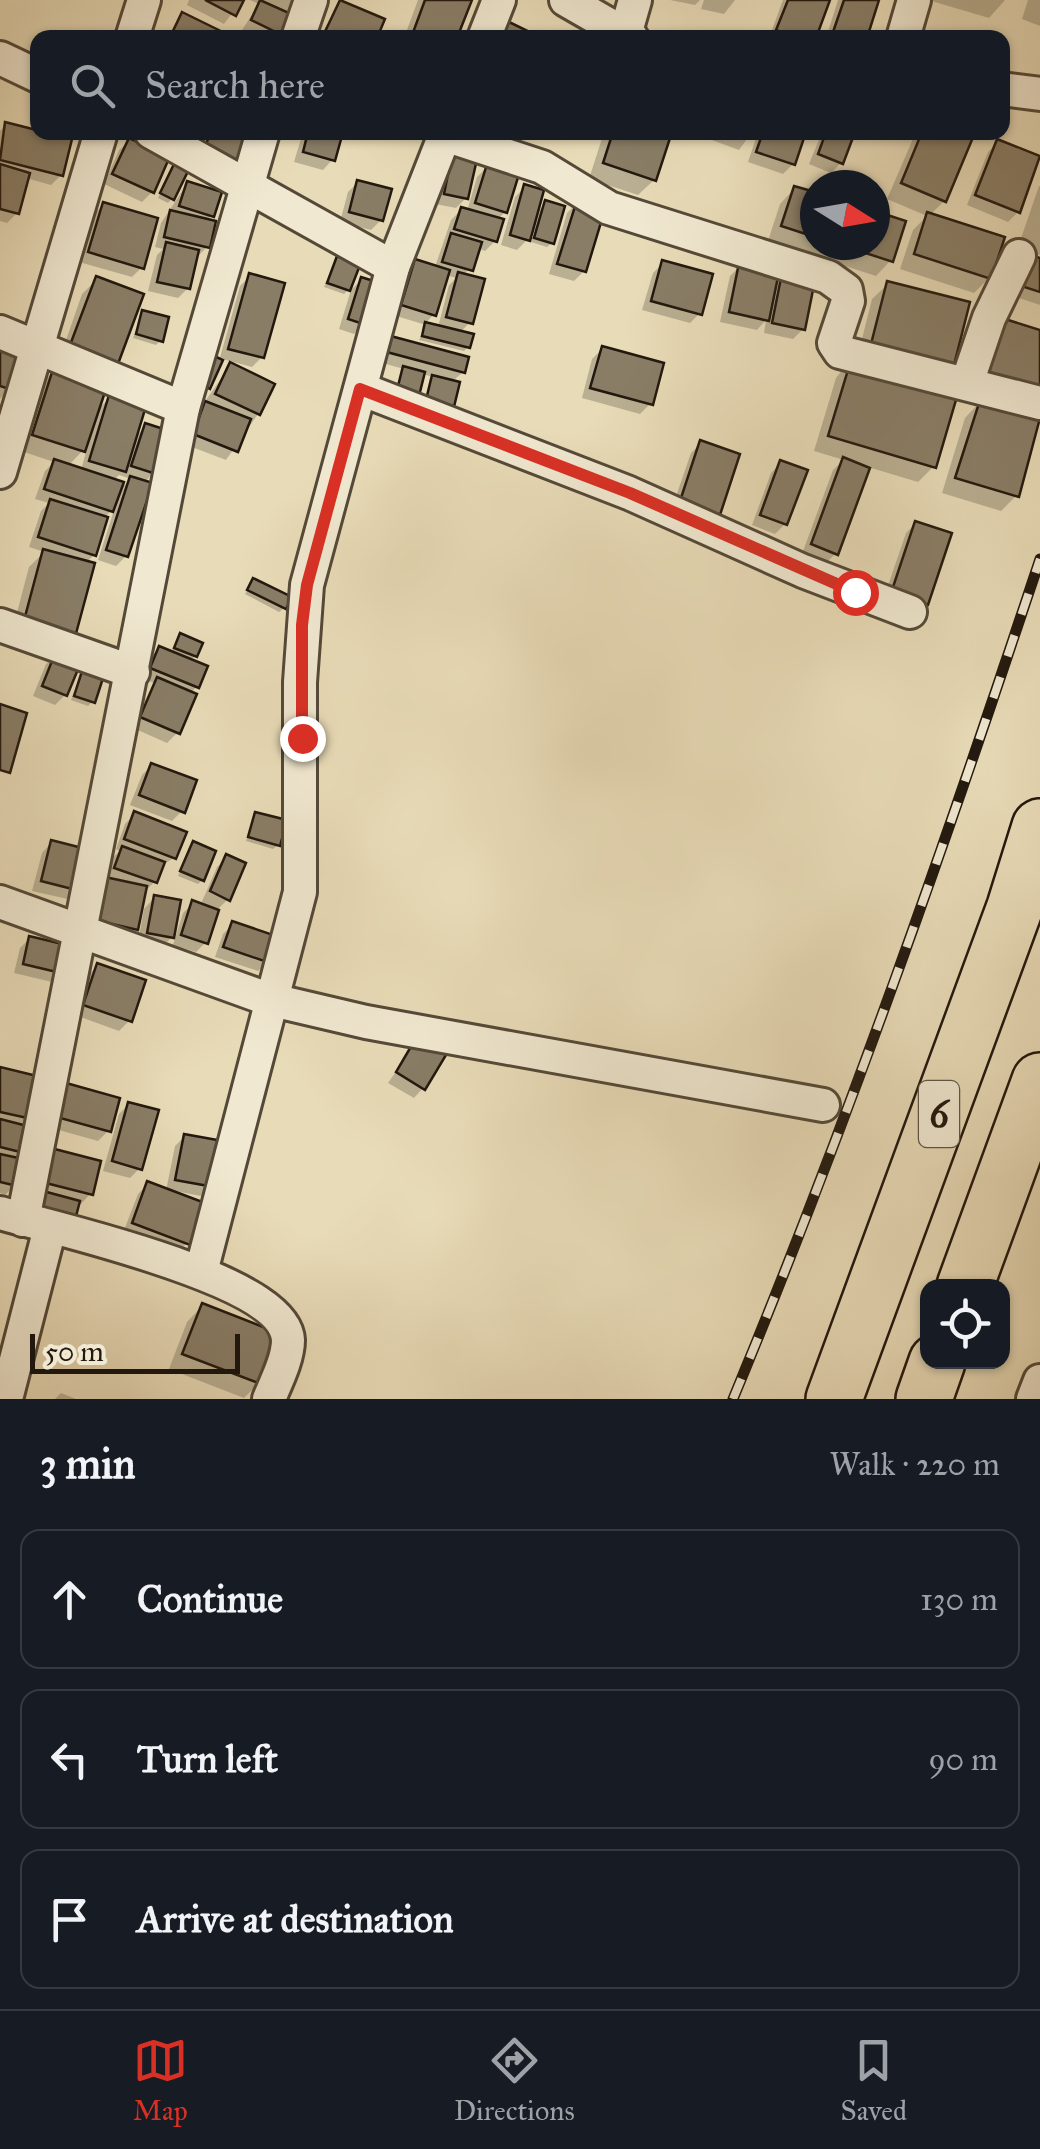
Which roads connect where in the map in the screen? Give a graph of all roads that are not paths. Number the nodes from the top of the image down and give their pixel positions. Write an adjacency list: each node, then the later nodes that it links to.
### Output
1 (144, 0): 7 (street)
2 (312, 0): 8 (street)
3 (499, 0): 9 (street)
4 (566, 0): 10 (street)
5 (635, 0): 11 (street)
6 (914, 0): 12 (street)
7 (135, 30)
8 (301, 30)
9 (487, 30)
10 (618, 30)
11 (629, 30)
12 (905, 30)
13 (1010, 90): 14 (street)
14 (1040, 94)
15 (99, 140): 24 (street)
16 (164, 140): 20 (street)
17 (261, 140): 20 (street)
18 (444, 140): 22 (street)
19 (463, 140): 25 (street)
20 (244, 185): 22 (street); 28 (street)
21 (1019, 256): 25 (street)
22 (393, 268): 26 (street)
23 (0, 332): 24 (street)
24 (38, 347): 28 (street); 29 (street)
25 (967, 383): 27 (street)
26 (360, 389): 30 (street); 36 (street)
27 (1040, 403)
28 (183, 408): 32 (street)
29 (0, 472)
30 (910, 612)
31 (0, 625): 32 (street)
32 (133, 672): 35 (street)
33 (1040, 827): 46 (highway, 6)
34 (0, 902): 35 (street)
35 (81, 935): 36 (street); 39 (street)
36 (268, 999): 38 (street); 40 (street)
37 (1040, 1082): 41 (highway, 6)
38 (823, 1104)
39 (24, 1220): 40 (street); 44 (street)
40 (201, 1272): 45 (street)
41 (968, 1279)
42 (935, 1369): 47 (highway)
43 (1040, 1381): 48 (street)
44 (6, 1399)
45 (269, 1399)
46 (834, 1399)
47 (924, 1399)
48 (1033, 1399)

